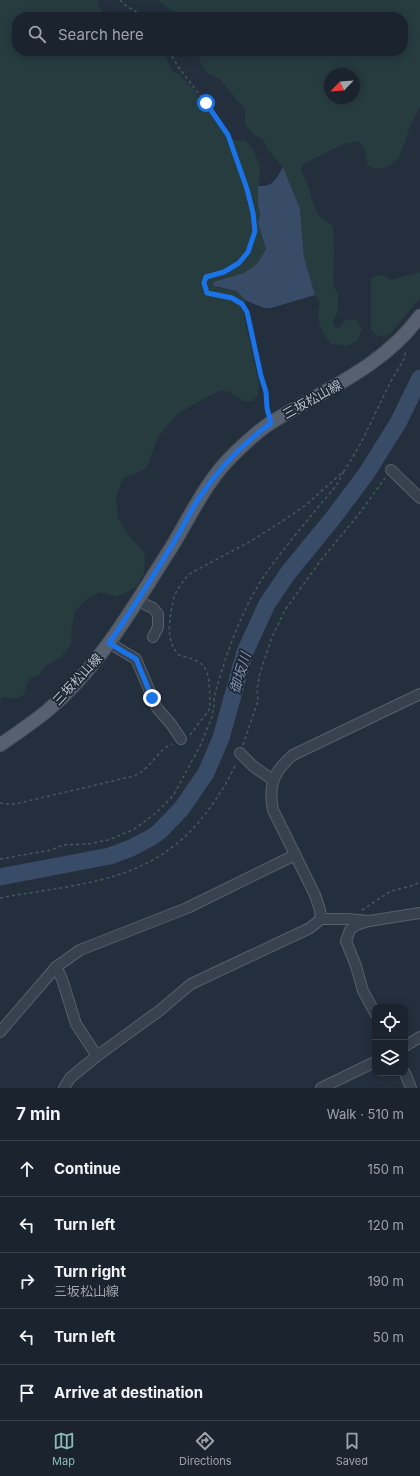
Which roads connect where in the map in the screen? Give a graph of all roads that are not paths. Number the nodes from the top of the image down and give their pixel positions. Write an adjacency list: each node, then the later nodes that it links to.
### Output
1 (420, 316): 4 (main road, 三坂松山線)
2 (391, 470): 3 (street)
3 (420, 498)
4 (138, 601): 5 (street); 6 (main road, 三坂松山線)
5 (153, 637)
6 (109, 643): 8 (street); 9 (main road, 三坂松山線)
7 (420, 694): 11 (street)
8 (181, 739)
9 (0, 745)
10 (240, 753): 11 (street)
11 (273, 780): 12 (street)
12 (295, 855): 14 (street); 16 (street)
13 (420, 913): 15 (street)
14 (321, 919): 15 (street); 21 (street)
15 (369, 921): 17 (street)
16 (56, 967): 18 (street); 21 (street)
17 (372, 1008)
18 (0, 1032)
19 (420, 1037): 20 (street)
20 (408, 1044)
21 (97, 1056): 24 (street)
22 (372, 1063): 25 (street)
23 (406, 1076): 26 (street)
24 (64, 1088)
25 (321, 1088)
26 (412, 1088)

